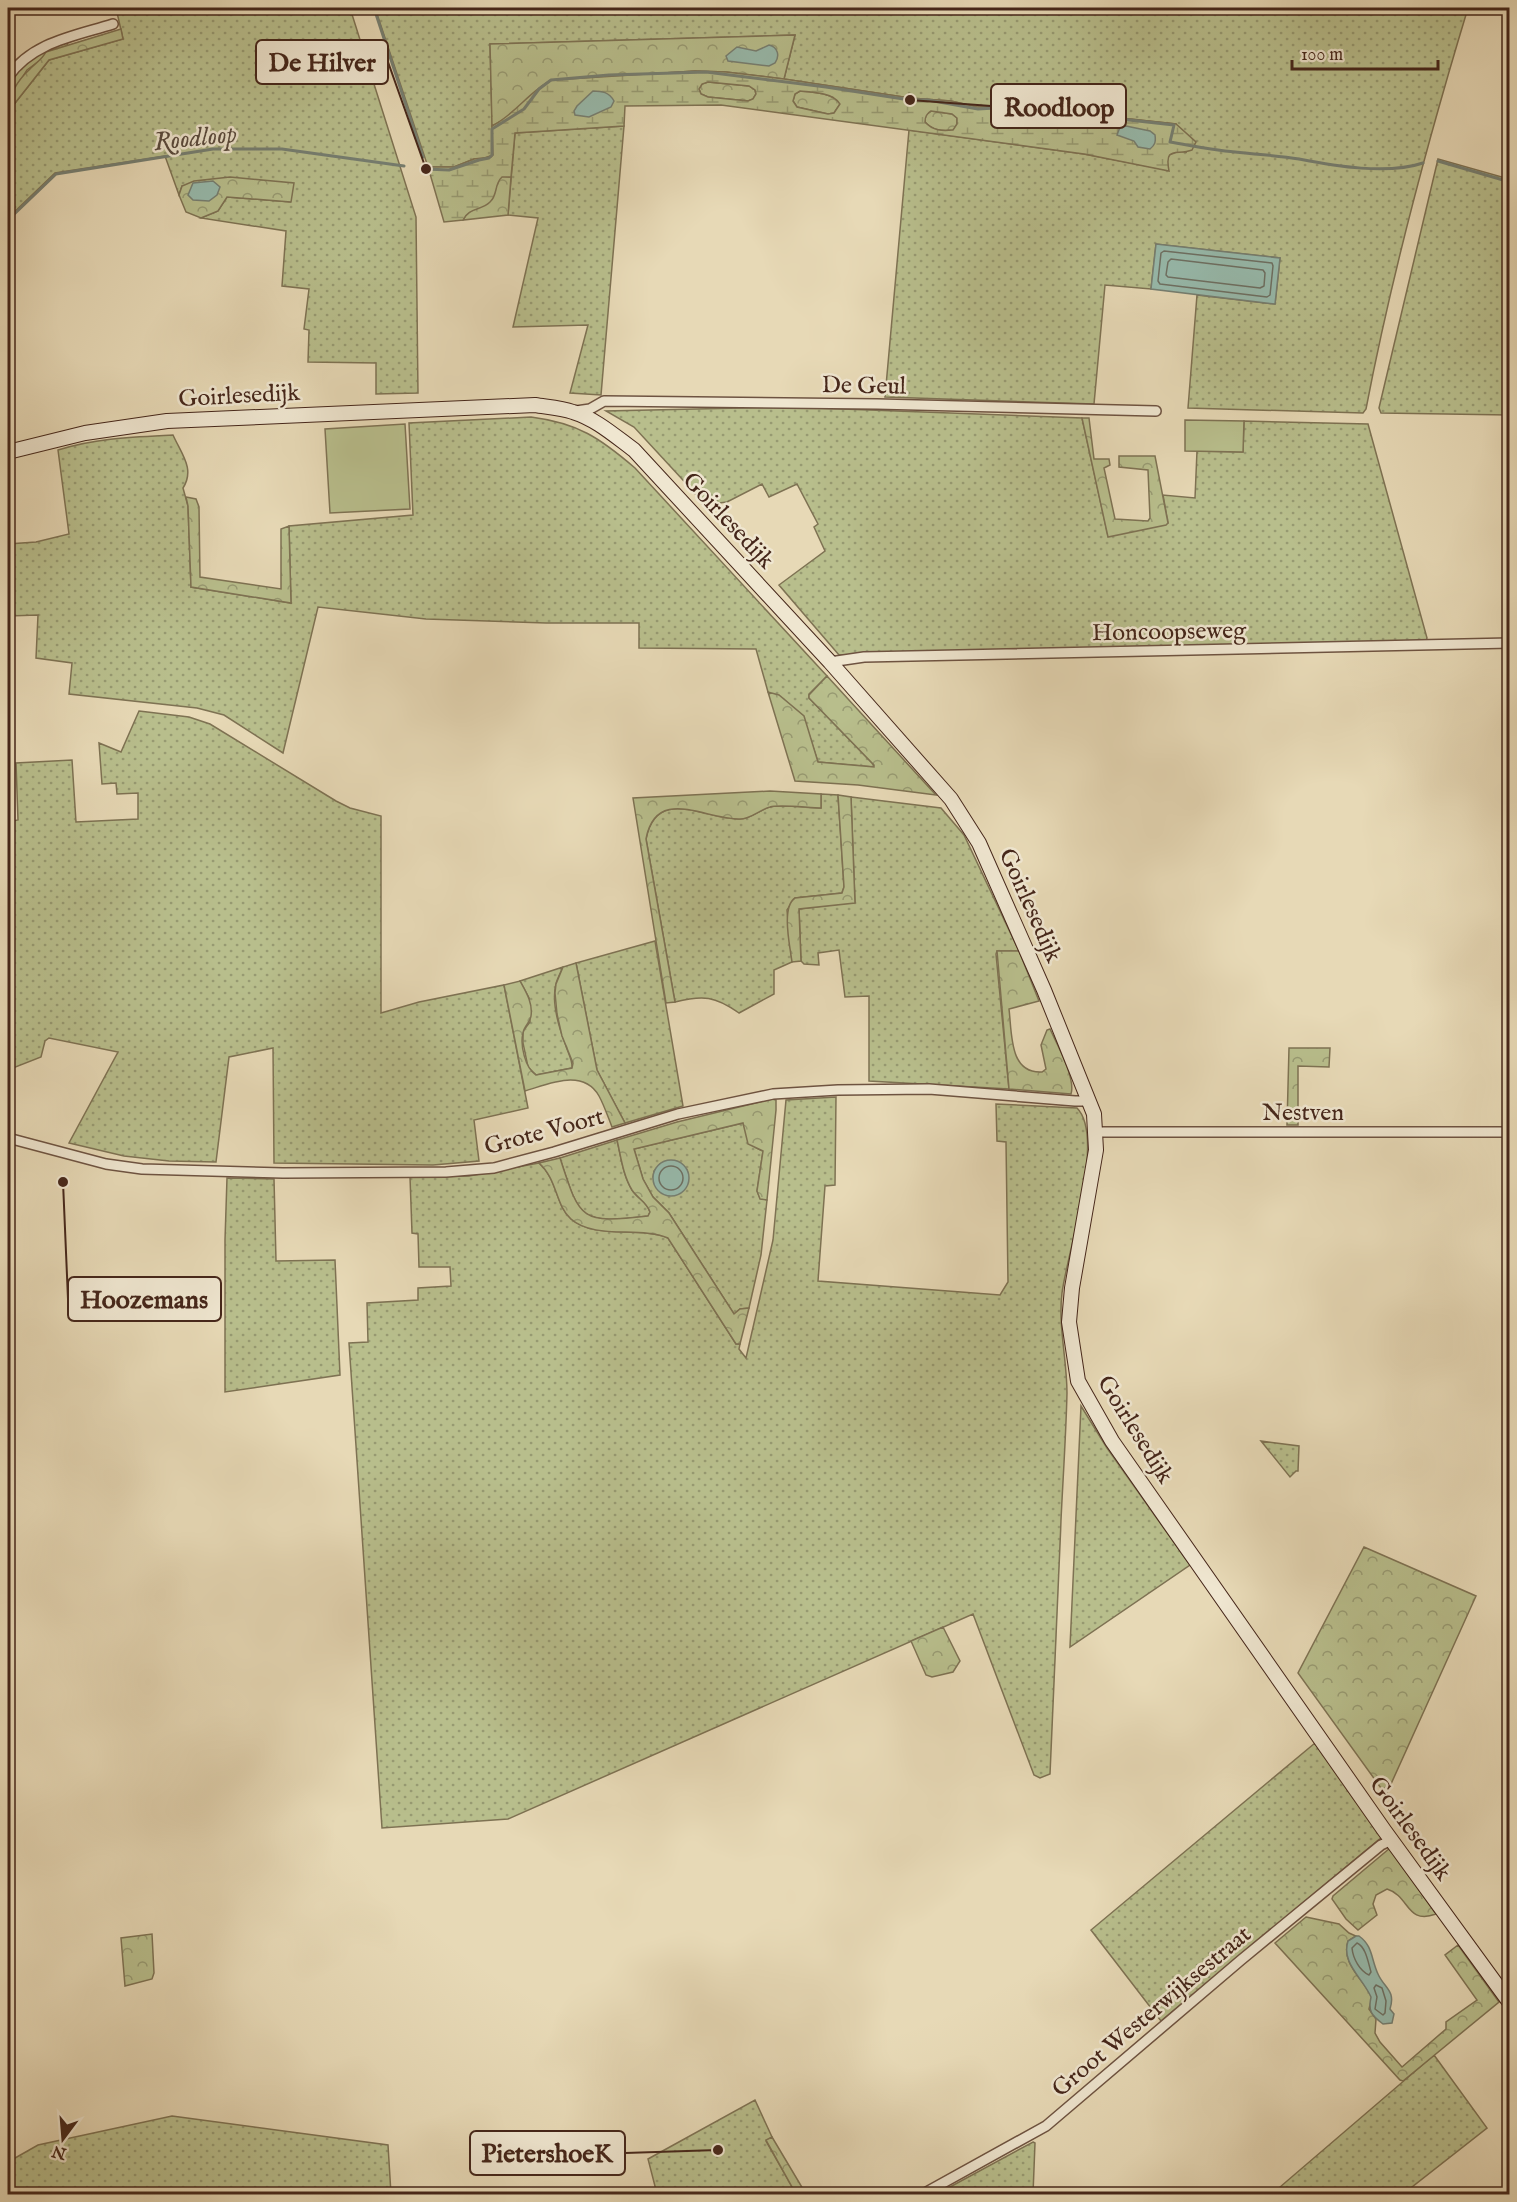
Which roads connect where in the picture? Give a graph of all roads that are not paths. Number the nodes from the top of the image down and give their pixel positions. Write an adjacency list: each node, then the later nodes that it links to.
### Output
1 (113, 24): 2 (street)
2 (8, 77)
3 (1156, 411): 4 (street, De Geul)
4 (572, 412): 5 (street, Goirlesedijk); 7 (street, Goirlesedijk)
5 (8, 452)
6 (1509, 643): 7 (street, Honcoopseweg)
7 (830, 662): 8 (street, Goirlesedijk)
8 (1089, 1101): 9 (street, Goirlesedijk); 11 (street, Grote Voort)
9 (1096, 1132): 10 (street, Nestven); 12 (street, Goirlesedijk)
10 (1509, 1132)
11 (8, 1138)
12 (1392, 1840): 13 (street, Goirlesedijk); 14 (street, Groot Westerwijksestraat)
13 (1509, 2003)
14 (923, 2194)

